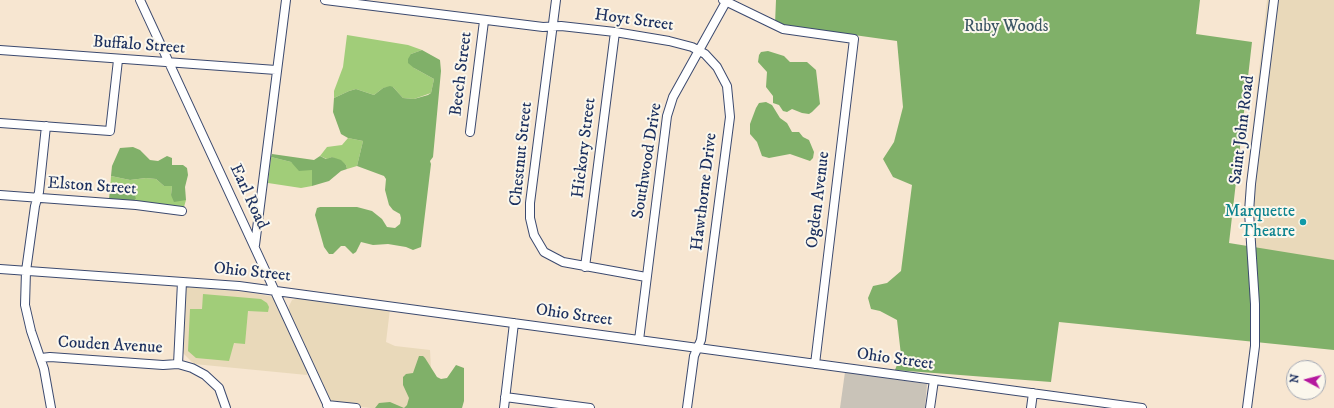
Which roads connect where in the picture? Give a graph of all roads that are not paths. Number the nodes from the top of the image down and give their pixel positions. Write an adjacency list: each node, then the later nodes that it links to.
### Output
1 (140, 0): 13 (street, Earl Road)
2 (286, 0): 14 (street)
3 (325, 0): 7 (street, Hoyt Street)
4 (556, 0): 8 (street, Chestnut Street)
5 (1274, 0): 48 (street, Saint John Road)
6 (725, 1): 11 (street, Southwood Drive); 33 (street, Ogden Avenue)
7 (484, 21): 8 (street, Hoyt Street); 17 (street, Beech Street)
8 (552, 27): 9 (street, Hoyt Street); 22 (street, Chestnut Street)
9 (615, 32): 11 (street, Hoyt Street); 22 (street, Hickory Street)
10 (0, 50): 12 (street, Buffalo Street)
11 (699, 50): 25 (street, Southwood Drive); 30 (street, Hawthorne Drive)
12 (118, 60): 13 (street, Buffalo Street); 16 (street)
13 (169, 63): 14 (street, Buffalo Street); 21 (street, Earl Road)
14 (276, 70): 21 (street)
15 (0, 123): 16 (street)
16 (46, 126): 19 (street)
17 (470, 132)
18 (0, 195): 19 (street, Elston Street)
19 (37, 198): 20 (street, Elston Street); 24 (street)
20 (182, 211)
21 (254, 246): 27 (street, Earl Road)
22 (585, 267): 25 (street, Chestnut Street)
23 (0, 269): 24 (street, Ohio Street)
24 (26, 271): 26 (street, Ohio Street); 31 (street)
25 (646, 277): 29 (street, Southwood Drive)
26 (182, 282): 27 (street, Ohio Street); 32 (street)
27 (275, 290): 28 (street, Ohio Street); 37 (street, Earl Road)
28 (514, 323): 29 (street, Ohio Street); 36 (street)
29 (639, 340): 30 (street, Ohio Street)
30 (698, 347): 33 (street, Ohio Street); 44 (street, Hawthorne Drive)
31 (41, 358): 32 (street, Couden Avenue); 39 (street)
32 (178, 364): 40 (street)
33 (815, 364): 34 (street, Ohio Street)
34 (934, 380): 35 (street, Ohio Street); 45 (street)
35 (1033, 393): 46 (street); 47 (street, Ohio Street)
36 (505, 397): 38 (street); 42 (street)
37 (328, 407): 41 (street)
38 (576, 407): 43 (street)
39 (51, 408)
40 (226, 408)
41 (356, 408)
42 (504, 408)
43 (590, 408)
44 (687, 408)
45 (930, 408)
46 (1031, 408)
47 (1142, 408)
48 (1247, 408)

